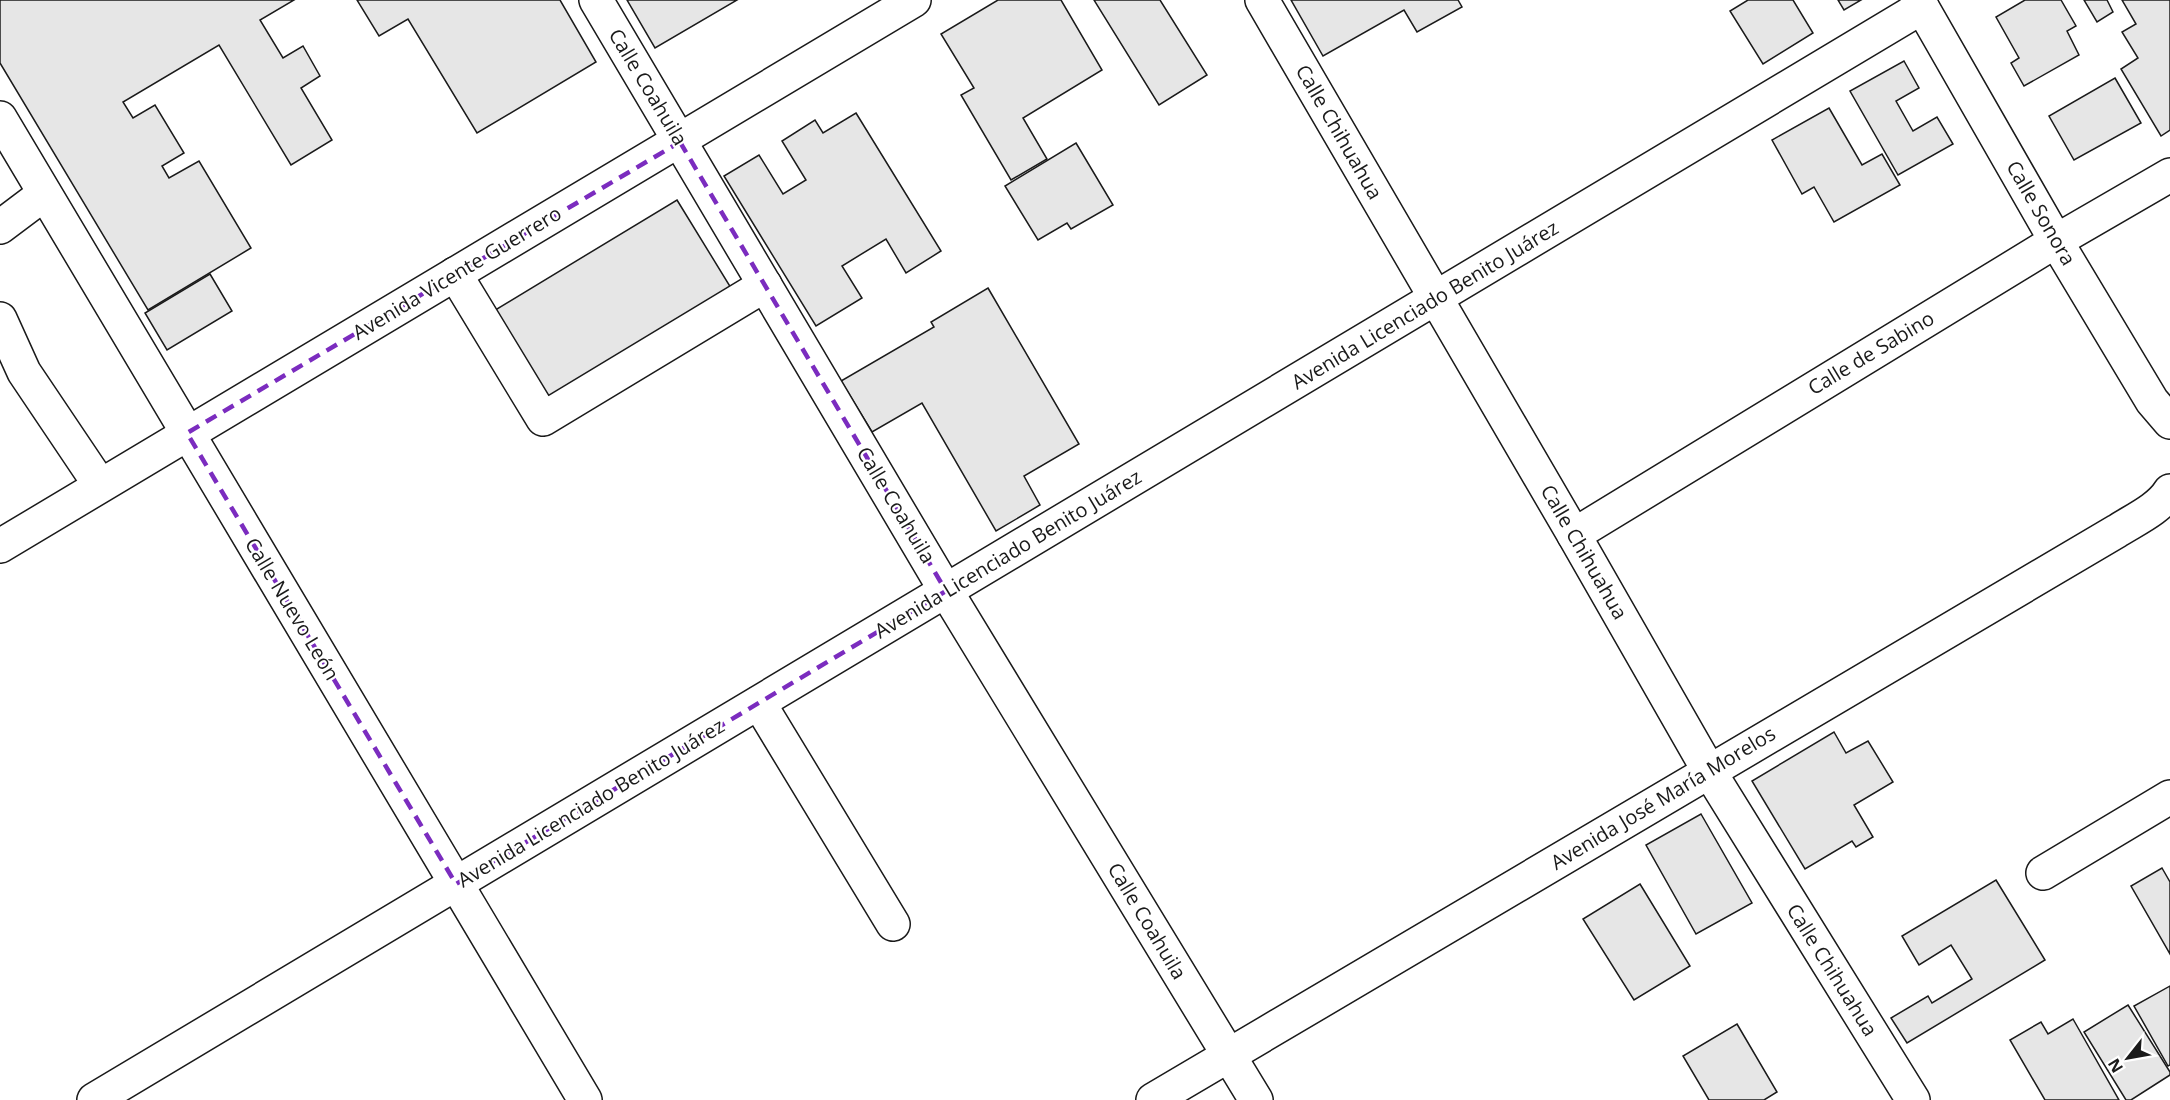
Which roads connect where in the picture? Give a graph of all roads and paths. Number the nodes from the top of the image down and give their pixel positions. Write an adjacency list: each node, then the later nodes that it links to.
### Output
1 (596, 0): 6 (street, Calle Coahuila)
2 (914, 0): 6 (street, Avenida Vicente Guerrero)
3 (1262, 0): 13 (street, Calle Chihuahua)
4 (1920, 4): 10 (street, Calle Sonora); 13 (street, Avenida Licenciado Benito Juárez)
5 (0, 118): 8 (street, Calle Nuevo León)
6 (680, 141): 11 (street, Avenida Vicente Guerrero); 12 (street, Calle Coahuila)
7 (2170, 175): 10 (street, Calle de Sabino)
8 (44, 194): 9 (street); 16 (street, Calle Nuevo León)
9 (0, 227)
10 (2056, 241): 15 (street, Calle Sonora); 20 (street, Calle de Sabino)
11 (455, 274): 12 (street); 16 (street, Avenida Vicente Guerrero)
12 (765, 285): 22 (street, Calle Coahuila)
13 (1436, 298): 20 (street, Calle Chihuahua); 22 (street, Avenida Licenciado Benito Juárez)
14 (0, 319): 18 (street)
15 (2161, 412): 17 (street)
16 (187, 433): 18 (street, Avenida Vicente Guerrero); 27 (street, Calle Nuevo León)
17 (2170, 447)
18 (100, 485): 21 (street, Avenida Vicente Guerrero)
19 (2170, 491): 24 (street, Avenida José María Morelos)
20 (1574, 535): 24 (street, Calle Chihuahua)
21 (0, 546)
22 (946, 591): 23 (street, Avenida Licenciado Benito Juárez); 29 (street, Calle Coahuila)
23 (759, 702): 27 (street, Avenida Licenciado Benito Juárez); 28 (street)
24 (1708, 771): 29 (street, Avenida José María Morelos); 34 (street, Calle Chihuahua)
25 (2170, 797): 26 (street)
26 (2043, 873)
27 (456, 884): 30 (street, Avenida Licenciado Benito Juárez); 31 (street, Calle Nuevo León)
28 (893, 924)
29 (1229, 1055): 32 (street, Avenida José María Morelos); 33 (street, Calle Coahuila)
30 (94, 1100)
31 (585, 1100)
32 (1153, 1100)
33 (1256, 1100)
34 (1913, 1100)

